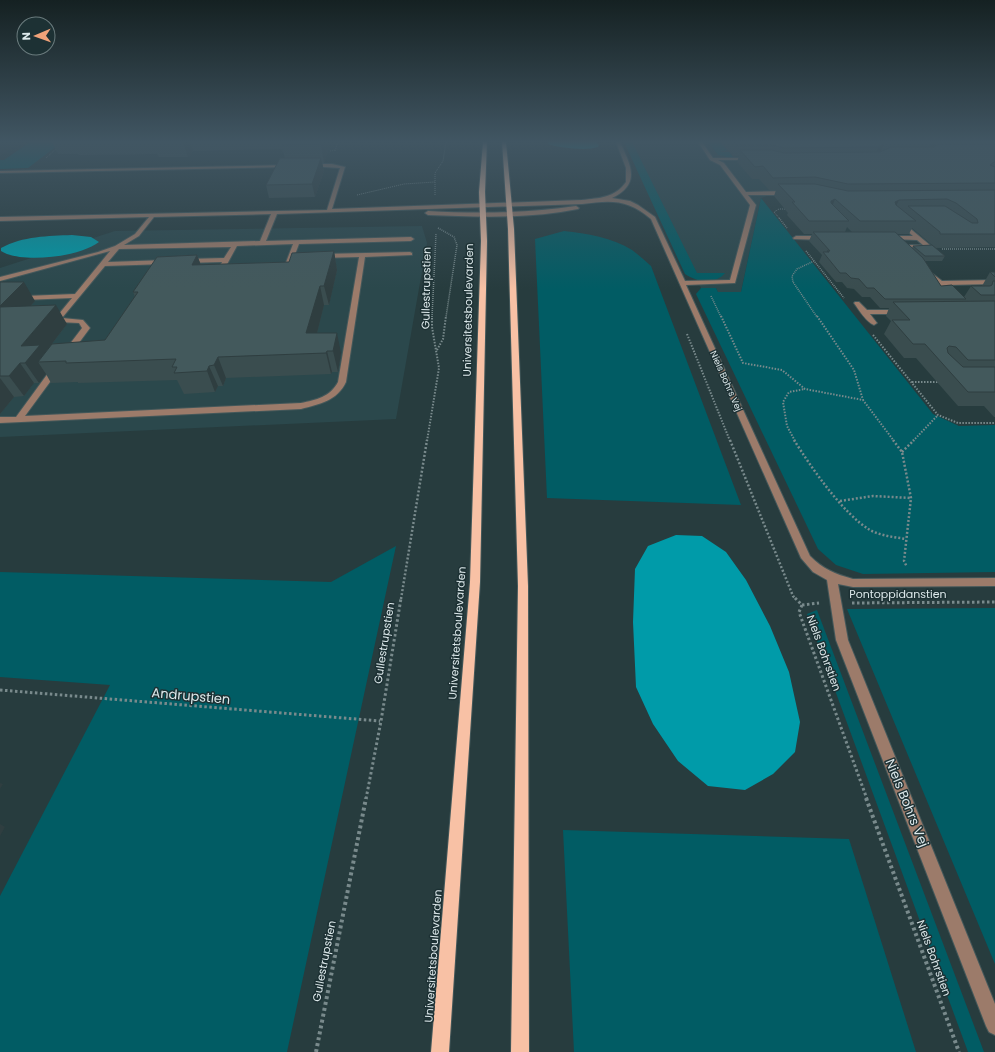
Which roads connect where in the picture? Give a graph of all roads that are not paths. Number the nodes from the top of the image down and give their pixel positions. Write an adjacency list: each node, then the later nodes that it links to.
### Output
1 (335, 191): 11 (street)
2 (484, 191): 10 (main road, Universitetsboulevarden)
3 (505, 191): 12 (main road)
4 (620, 191): 8 (street, Niels Bohrs Vej)
5 (742, 191): 7 (street)
6 (796, 193): 7 (street)
7 (744, 194): 41 (street)
8 (608, 198): 12 (street, Niels Bohrs Vej); 12 (street, Niels Bohrs Vej); 41 (street, Niels Bohrs Vej)
9 (374, 210): 10 (street); 10 (street); 11 (street)
10 (483, 210): 12 (street); 12 (street, Niels Bohrs Vej); 55 (main road, Universitetsboulevarden)
11 (329, 211): 13 (street)
12 (505, 211): 56 (main road)
13 (275, 212): 14 (street); 22 (street)
14 (153, 215): 16 (street); 24 (street)
15 (893, 216): 19 (street)
16 (0, 219)
17 (796, 238): 18 (street)
18 (831, 238)
19 (918, 238): 25 (street); 25 (street)
20 (411, 240): 21 (street)
21 (297, 242): 22 (street); 30 (street)
22 (262, 243): 23 (street)
23 (234, 244): 24 (street); 32 (street)
24 (117, 247): 35 (street); 39 (street)
25 (902, 247): 26 (street)
26 (908, 252)
27 (410, 254): 28 (street)
28 (362, 255): 29 (street); 50 (street)
29 (315, 256)
30 (291, 257): 31 (street); 36 (street)
31 (299, 257)
32 (226, 260): 33 (street); 38 (street)
33 (181, 261)
34 (173, 262): 35 (street)
35 (104, 264): 43 (street)
36 (280, 268)
37 (924, 268): 42 (street)
38 (236, 270)
39 (0, 279)
40 (995, 282): 42 (street)
41 (683, 283): 52 (street, Niels Bohrs Vej)
42 (940, 283): 44 (street)
43 (77, 296): 45 (street); 50 (street)
44 (958, 298)
45 (0, 299)
46 (857, 303): 47 (street)
47 (864, 312): 48 (street); 49 (street)
48 (910, 312)
49 (874, 323)
50 (19, 419): 51 (street)
51 (0, 420)
52 (832, 578): 53 (street, Niels Bohrs Vej); 54 (street, Niels Bohrs Vej)
53 (995, 582)
54 (995, 1026)
55 (440, 1052)
56 (520, 1052)

